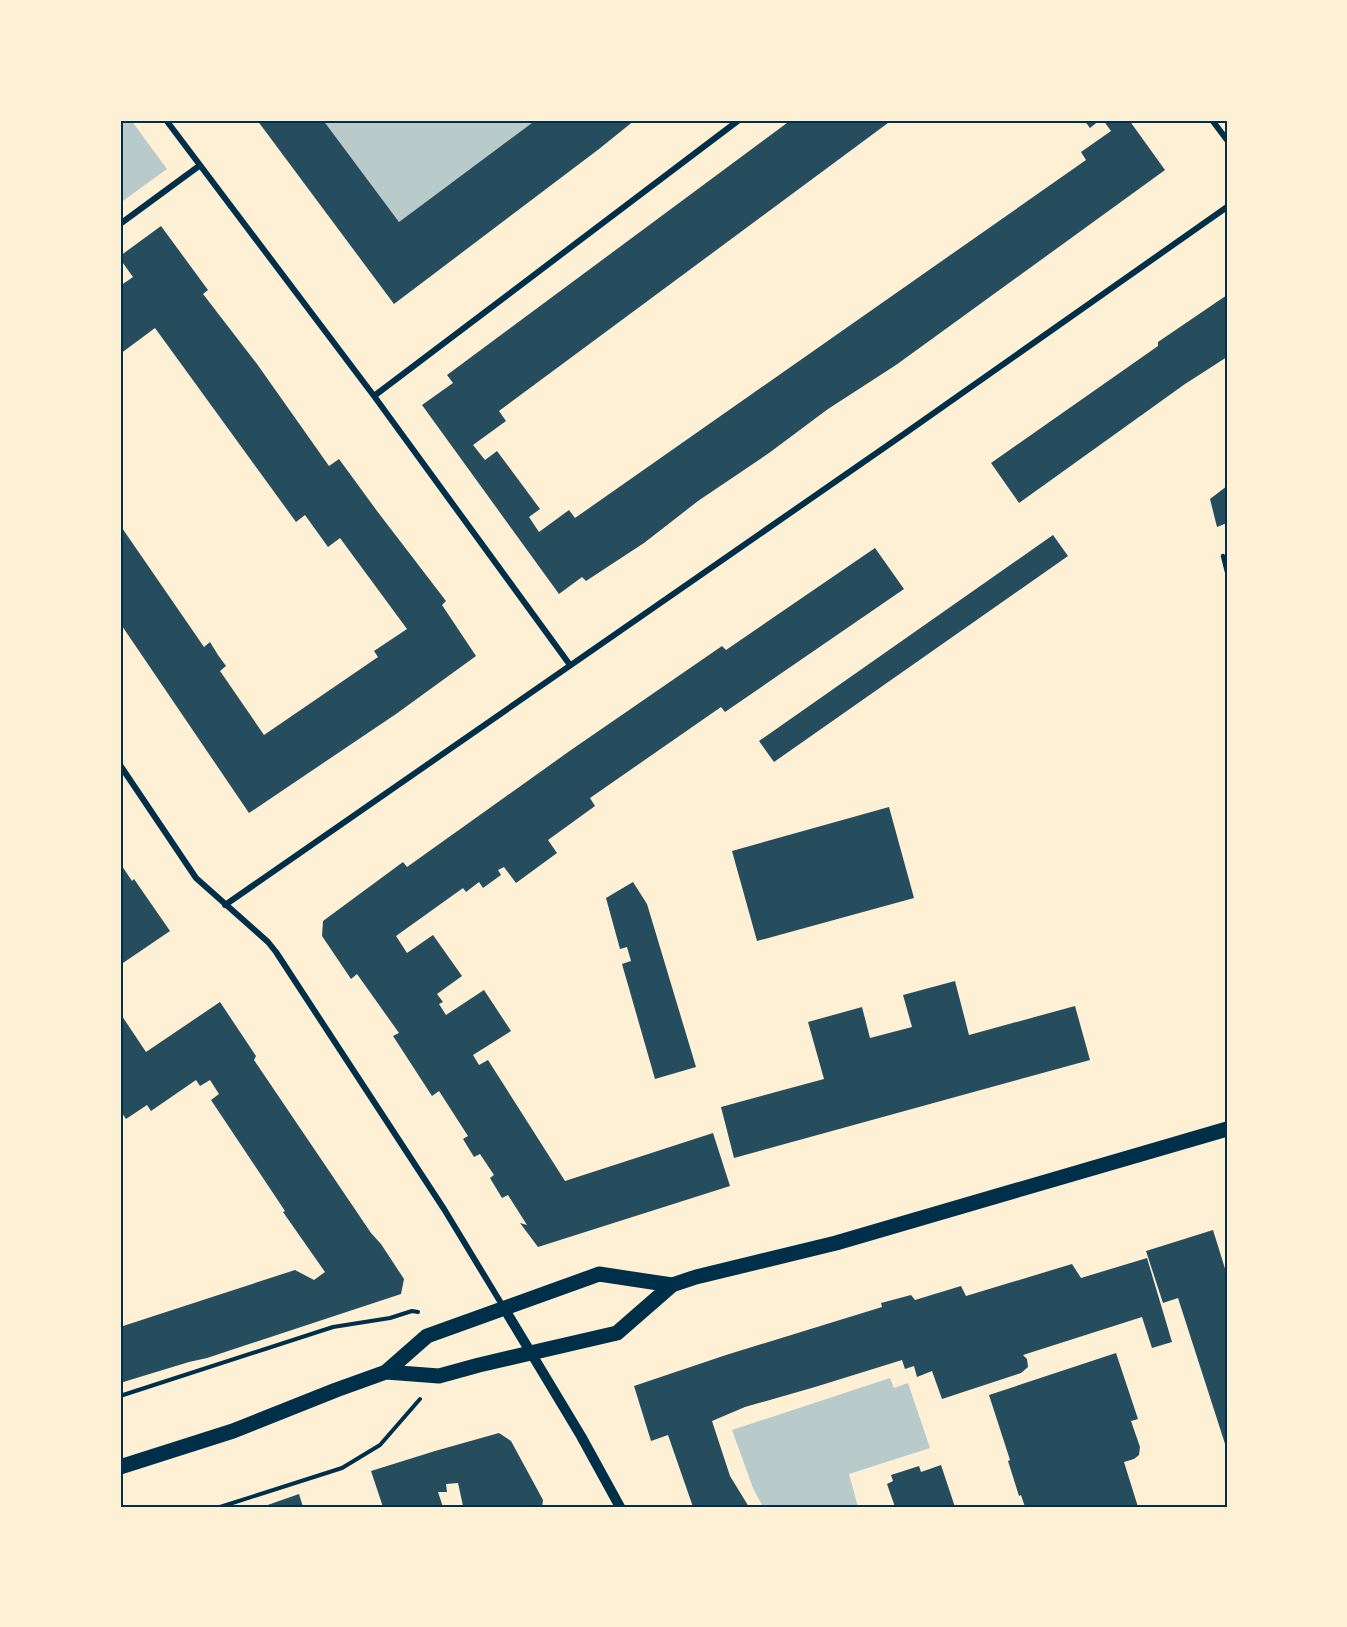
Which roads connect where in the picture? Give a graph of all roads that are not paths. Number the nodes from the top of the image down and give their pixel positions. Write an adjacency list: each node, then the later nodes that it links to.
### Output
1 (165, 120): 5 (street)
2 (739, 120): 8 (street)
3 (1212, 120): 4 (street)
4 (1227, 140)
5 (200, 166): 7 (street); 8 (street)
6 (1227, 207): 11 (street)
7 (120, 224)
8 (374, 396): 11 (street)
9 (1222, 556): 10 (lane)
10 (1227, 572)
11 (570, 665): 13 (street)
12 (120, 765): 13 (street)
13 (225, 905): 16 (street)
14 (1227, 1129): 15 (main road)
15 (672, 1285): 16 (main road); 17 (main road)
16 (504, 1308): 17 (street); 18 (main road)
17 (533, 1353): 18 (main road); 20 (street)
18 (386, 1372): 19 (main road)
19 (120, 1467)
20 (620, 1507)

